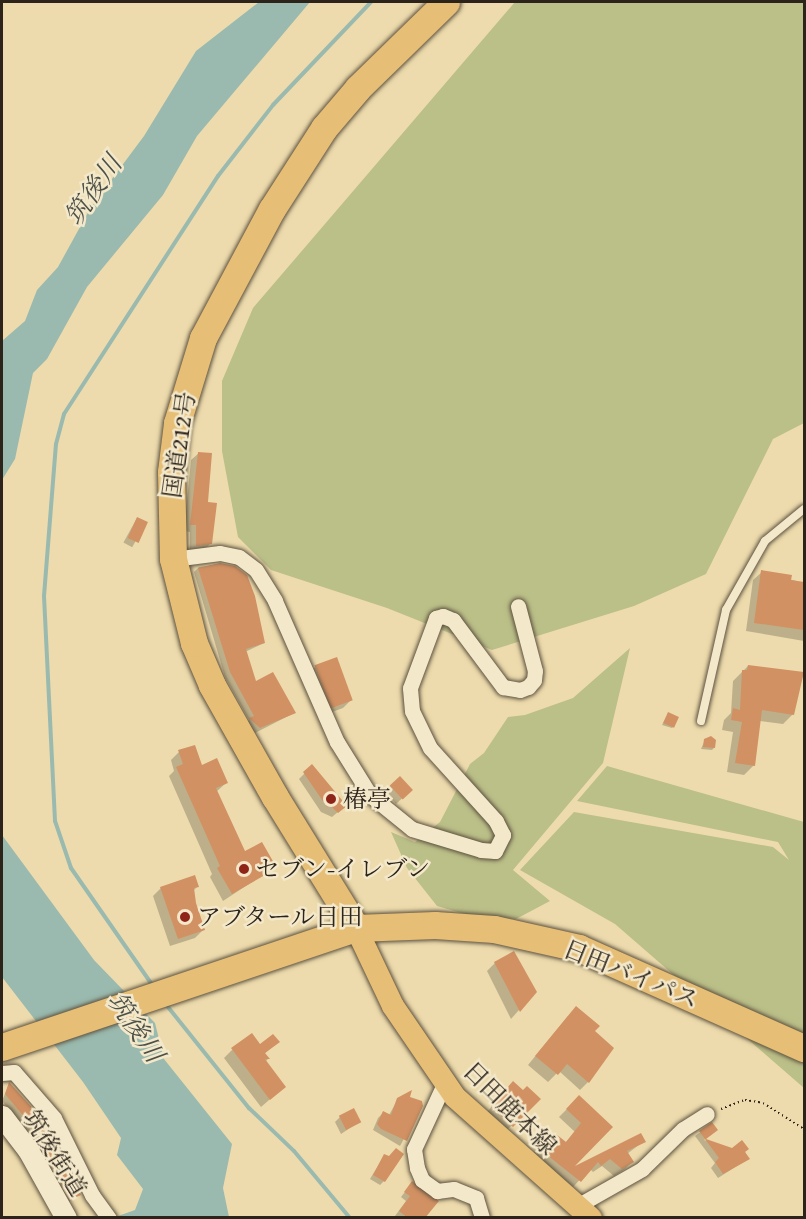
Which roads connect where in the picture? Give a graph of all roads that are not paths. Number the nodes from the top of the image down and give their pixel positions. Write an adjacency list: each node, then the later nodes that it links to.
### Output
1 (446, 2): 3 (highway, 国道212号)
2 (804, 509): 5 (lane)
3 (173, 560): 4 (street); 6 (highway, 国道212号)
4 (518, 606)
5 (701, 721)
6 (356, 928): 7 (highway, 日田バイパス); 8 (highway, 日田バイパス); 10 (main road, 日田鹿本線)
7 (2, 1047)
8 (804, 1048)
9 (2, 1073): 15 (street)
10 (445, 1082): 13 (main road, 日田鹿本線); 16 (street)
11 (706, 1114): 13 (street)
12 (2, 1116): 14 (street, 筑後街道)
13 (584, 1212)
14 (66, 1218)
15 (109, 1218)
16 (482, 1218)

